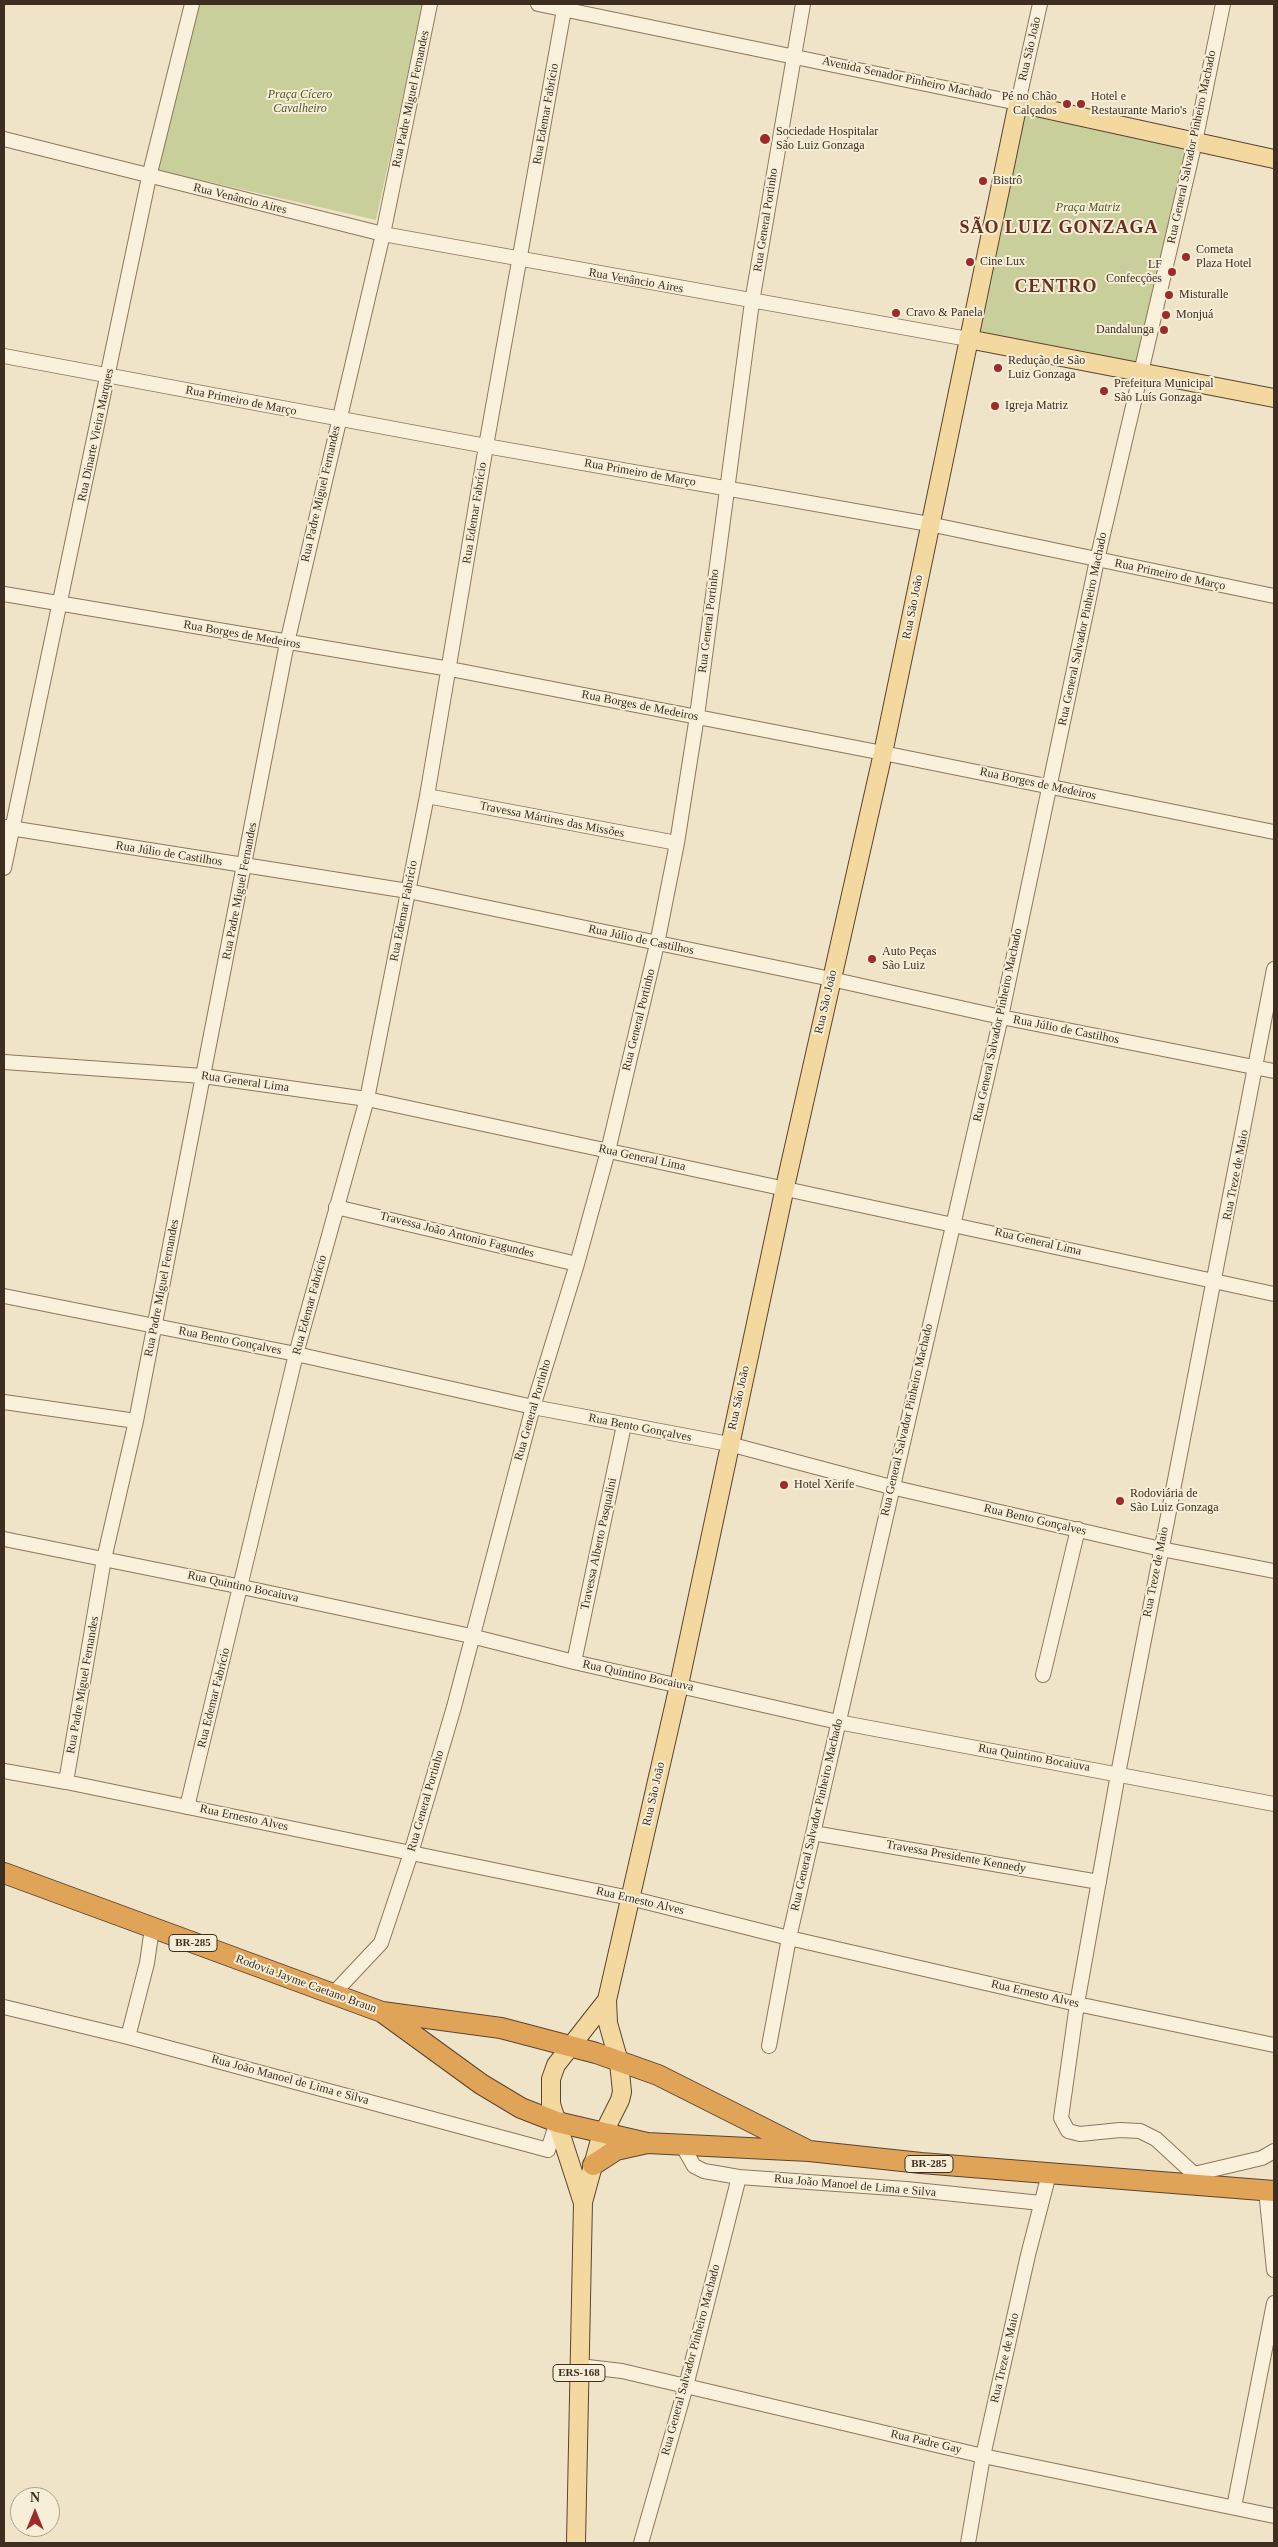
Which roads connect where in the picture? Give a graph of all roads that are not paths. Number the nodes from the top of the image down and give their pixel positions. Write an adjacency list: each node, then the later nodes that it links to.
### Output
1 (192, 4): 13 (street, Rua Dinarte Vieira Marques)
2 (430, 4): 14 (street, Rua Padre Miguel Fernandes)
3 (538, 4): 7 (street, Avenida Senador Pinheiro Machado)
4 (803, 4): 8 (street, Rua General Portinho)
5 (1040, 4): 9 (street, Rua São João)
6 (1223, 4): 11 (street, Rua General Salvador Pinheiro Machado)
7 (565, 6): 8 (street, Avenida Senador Pinheiro Machado); 15 (street, Rua Edemar Fabrício)
8 (792, 55): 9 (street, Avenida Senador Pinheiro Machado); 16 (street, Rua General Portinho)
9 (1018, 103): 11 (main road, Avenida Senador Pinheiro Machado); 17 (main road, Rua São João)
10 (4, 139): 13 (street, Rua Venâncio Aires)
11 (1195, 142): 12 (main road, Avenida Senador Pinheiro Machado); 19 (street, Rua General Salvador Pinheiro Machado)
12 (1274, 159)
13 (150, 177): 14 (street, Rua Venâncio Aires); 20 (street, Rua Dinarte Vieira Marques)
14 (383, 234): 15 (street, Rua Venâncio Aires); 22 (street, Rua Padre Miguel Fernandes)
15 (520, 260): 16 (street, Rua Venâncio Aires); 23 (street, Rua Edemar Fabrício)
16 (752, 302): 17 (street, Rua Venâncio Aires); 24 (street, Rua General Portinho)
17 (968, 339): 19 (main road, Rua Venâncio Aires); 25 (main road, Rua São João)
18 (4, 356): 20 (street, Rua Primeiro de Março)
19 (1141, 373): 21 (main road, Rua Venâncio Aires); 26 (street, Rua General Salvador Pinheiro Machado)
20 (108, 376): 22 (street, Rua Primeiro de Março); 29 (street, Rua Dinarte Vieira Marques)
21 (1274, 398)
22 (338, 419): 23 (street, Rua Primeiro de Março); 30 (street, Rua Padre Miguel Fernandes)
23 (486, 446): 24 (street, Rua Primeiro de Março); 31 (street, Rua Edemar Fabrício)
24 (727, 488): 25 (street, Rua Primeiro de Março); 32 (street, Rua General Portinho)
25 (929, 524): 26 (street, Rua Primeiro de Março); 33 (main road, Rua São João)
26 (1098, 560): 28 (street, Rua Primeiro de Março); 34 (street, Rua General Salvador Pinheiro Machado)
27 (4, 594): 29 (street, Rua Borges de Medeiros)
28 (1274, 596)
29 (60, 604): 30 (street, Rua Borges de Medeiros); 36 (street, Rua Dinarte Vieira Marques)
30 (287, 643): 31 (street, Rua Borges de Medeiros); 39 (street, Rua Padre Miguel Fernandes)
31 (450, 669): 32 (street, Rua Borges de Medeiros); 35 (street, Rua Edemar Fabrício)
32 (697, 716): 33 (street, Rua Borges de Medeiros); 38 (street, Rua General Portinho)
33 (883, 753): 34 (street, Rua Borges de Medeiros); 44 (main road, Rua São João)
34 (1048, 786): 37 (street, Rua Borges de Medeiros); 45 (street, Rua General Salvador Pinheiro Machado)
35 (427, 796): 38 (street, Travessa Mártires das Missões); 41 (street, Rua Edemar Fabrício)
36 (8, 827): 39 (street, Rua Júlio de Castilhos); 40 (street, Rua Dinarte Vieira Marques)
37 (1274, 832)
38 (677, 843): 42 (street, Rua General Portinho)
39 (245, 866): 41 (street, Rua Júlio de Castilhos); 49 (street, Rua Padre Miguel Fernandes)
40 (4, 868)
41 (408, 891): 42 (street, Rua Júlio de Castilhos); 50 (street, Rua Edemar Fabrício)
42 (657, 944): 44 (street, Rua Júlio de Castilhos); 51 (street, Rua General Portinho)
43 (1274, 969): 47 (street, Rua Treze de Maio)
44 (831, 979): 45 (street, Rua Júlio de Castilhos); 52 (main road, Rua São João)
45 (1001, 1017): 47 (street, Rua Júlio de Castilhos); 54 (street, Rua General Salvador Pinheiro Machado)
46 (4, 1062): 49 (street, Rua General Lima)
47 (1257, 1068): 48 (street, Rua Júlio de Castilhos); 56 (street, Rua Treze de Maio)
48 (1274, 1071)
49 (203, 1076): 50 (street, Rua General Lima); 59 (street, Rua Padre Miguel Fernandes)
50 (367, 1099): 51 (street, Rua General Lima); 53 (street, Rua Edemar Fabrício)
51 (608, 1151): 52 (street, Rua General Lima); 55 (street, Rua General Portinho)
52 (785, 1187): 54 (street, Rua General Lima); 65 (main road, Rua São João)
53 (336, 1206): 55 (street, Travessa João Antonio Fagundes); 60 (street, Rua Edemar Fabrício)
54 (953, 1223): 56 (street, Rua General Lima); 66 (street, Rua General Salvador Pinheiro Machado)
55 (577, 1264): 62 (street, Rua General Portinho)
56 (1215, 1281): 57 (street, Rua General Lima); 69 (street, Rua Treze de Maio)
57 (1274, 1294)
58 (4, 1296): 59 (street, Rua Bento Gonçalves)
59 (155, 1326): 60 (street, Rua Bento Gonçalves); 63 (street, Rua Padre Miguel Fernandes)
60 (296, 1354): 62 (street, Rua Bento Gonçalves); 72 (street, Rua Edemar Fabrício)
61 (4, 1402): 63 (street)
62 (533, 1407): 64 (street, Rua Bento Gonçalves); 73 (street, Rua General Portinho)
63 (136, 1421): 70 (street, Rua Padre Miguel Fernandes)
64 (624, 1425): 65 (street, Rua Bento Gonçalves); 74 (street, Travessa Alberto Pasqualini)
65 (729, 1444): 66 (street, Rua Bento Gonçalves); 76 (main road, Rua São João)
66 (891, 1486): 67 (street, Rua Bento Gonçalves); 77 (street, Rua General Salvador Pinheiro Machado)
67 (1078, 1530): 69 (street, Rua Bento Gonçalves); 75 (street)
68 (4, 1539): 70 (street, Rua Quintino Bocaiuva)
69 (1161, 1548): 71 (street, Rua Bento Gonçalves); 79 (street, Rua Treze de Maio)
70 (104, 1559): 72 (street, Rua Quintino Bocaiuva); 80 (street, Rua Padre Miguel Fernandes)
71 (1274, 1571)
72 (242, 1587): 73 (street, Rua Quintino Bocaiuva); 82 (street, Rua Edemar Fabrício)
73 (472, 1636): 74 (street, Rua Quintino Bocaiuva); 84 (street, Rua General Portinho)
74 (574, 1662): 76 (street, Rua Quintino Bocaiuva)
75 (1043, 1675)
76 (679, 1685): 77 (street, Rua Quintino Bocaiuva); 87 (main road, Rua São João)
77 (838, 1722): 79 (street, Rua Quintino Bocaiuva); 83 (street, Rua General Salvador Pinheiro Machado)
78 (4, 1772): 80 (street, Rua Ernesto Alves)
79 (1118, 1774): 81 (street, Rua Quintino Bocaiuva); 86 (street, Rua Treze de Maio)
80 (66, 1782): 82 (street, Rua Ernesto Alves)
81 (1274, 1804)
82 (187, 1807): 84 (street, Rua Ernesto Alves)
83 (813, 1833): 86 (street, Travessa Presidente Kennedy); 89 (street, Rua General Salvador Pinheiro Machado)
84 (411, 1853): 87 (street, Rua Ernesto Alves); 90 (street, Rua General Portinho)
85 (4, 1873): 88 (highway, Rodovia Jayme Caetano Braun / BR-285)
86 (1098, 1882): 92 (street, Rua Treze de Maio)
87 (630, 1898): 89 (street, Rua Ernesto Alves); 91 (main road, Rua São João)
88 (152, 1928): 90 (highway, Rodovia Jayme Caetano Braun / BR-285); 95 (street)
89 (790, 1938): 92 (street, Rua Ernesto Alves); 98 (street, Rua General Salvador Pinheiro Machado)
90 (333, 1994): 94 (highway, Rodovia Jayme Caetano Braun / BR-285)
91 (607, 2000): 96 (main road, Rua São João); 99 (main road, Rua São João)
92 (1077, 2004): 97 (street, Rua Ernesto Alves); 109 (street, Rua Treze de Maio)
93 (4, 2006): 95 (street, Rua João Manoel de Lima e Silva)
94 (382, 2012): 96 (highway, Rodovia Jayme Caetano Braun / BR-285); 100 (highway, Rodovia Jayme Caetano Braun / BR-285)
95 (128, 2037): 100 (street, Rua João Manoel de Lima e Silva)
96 (572, 2045): 99 (highway, Rodovia Jayme Caetano Braun / BR-285); 100 (main road)
97 (1274, 2045)
98 (769, 2046)
99 (619, 2062): 101 (main road); 104 (highway, BR-285)
100 (557, 2122): 101 (highway, BR-285); 111 (main road, ERS-168)
101 (604, 2133): 102 (highway, BR-285); 106 (main road, ERS-168)
102 (648, 2143): 103 (highway, BR-285); 106 (highway)
103 (682, 2145): 104 (highway, BR-285); 108 (street, Rua João Manoel de Lima e Silva)
104 (809, 2151): 107 (highway, BR-285)
105 (1274, 2152): 109 (street)
106 (593, 2165): 111 (main road, ERS-168)
107 (1049, 2174): 109 (highway, BR-285); 112 (street, Rua Treze de Maio)
108 (739, 2177): 112 (street, Rua João Manoel de Lima e Silva); 116 (street, Rua General Salvador Pinheiro Machado)
109 (1194, 2179): 110 (highway, BR-285)
110 (1270, 2191): 113 (street)
111 (583, 2202): 115 (main road, ERS-168)
112 (1041, 2203): 117 (street, Rua Treze de Maio)
113 (1274, 2270)
114 (1274, 2303): 118 (street)
115 (579, 2366): 116 (street, Rua Padre Gay); 120 (main road, ERS-168)
116 (686, 2386): 117 (street, Rua Padre Gay); 121 (street, Rua General Salvador Pinheiro Machado)
117 (984, 2456): 118 (street, Rua Padre Gay); 122 (street, Rua Treze de Maio)
118 (1234, 2507): 119 (street, Rua Padre Gay)
119 (1274, 2516)
120 (576, 2543)
121 (641, 2543)
122 (968, 2543)

